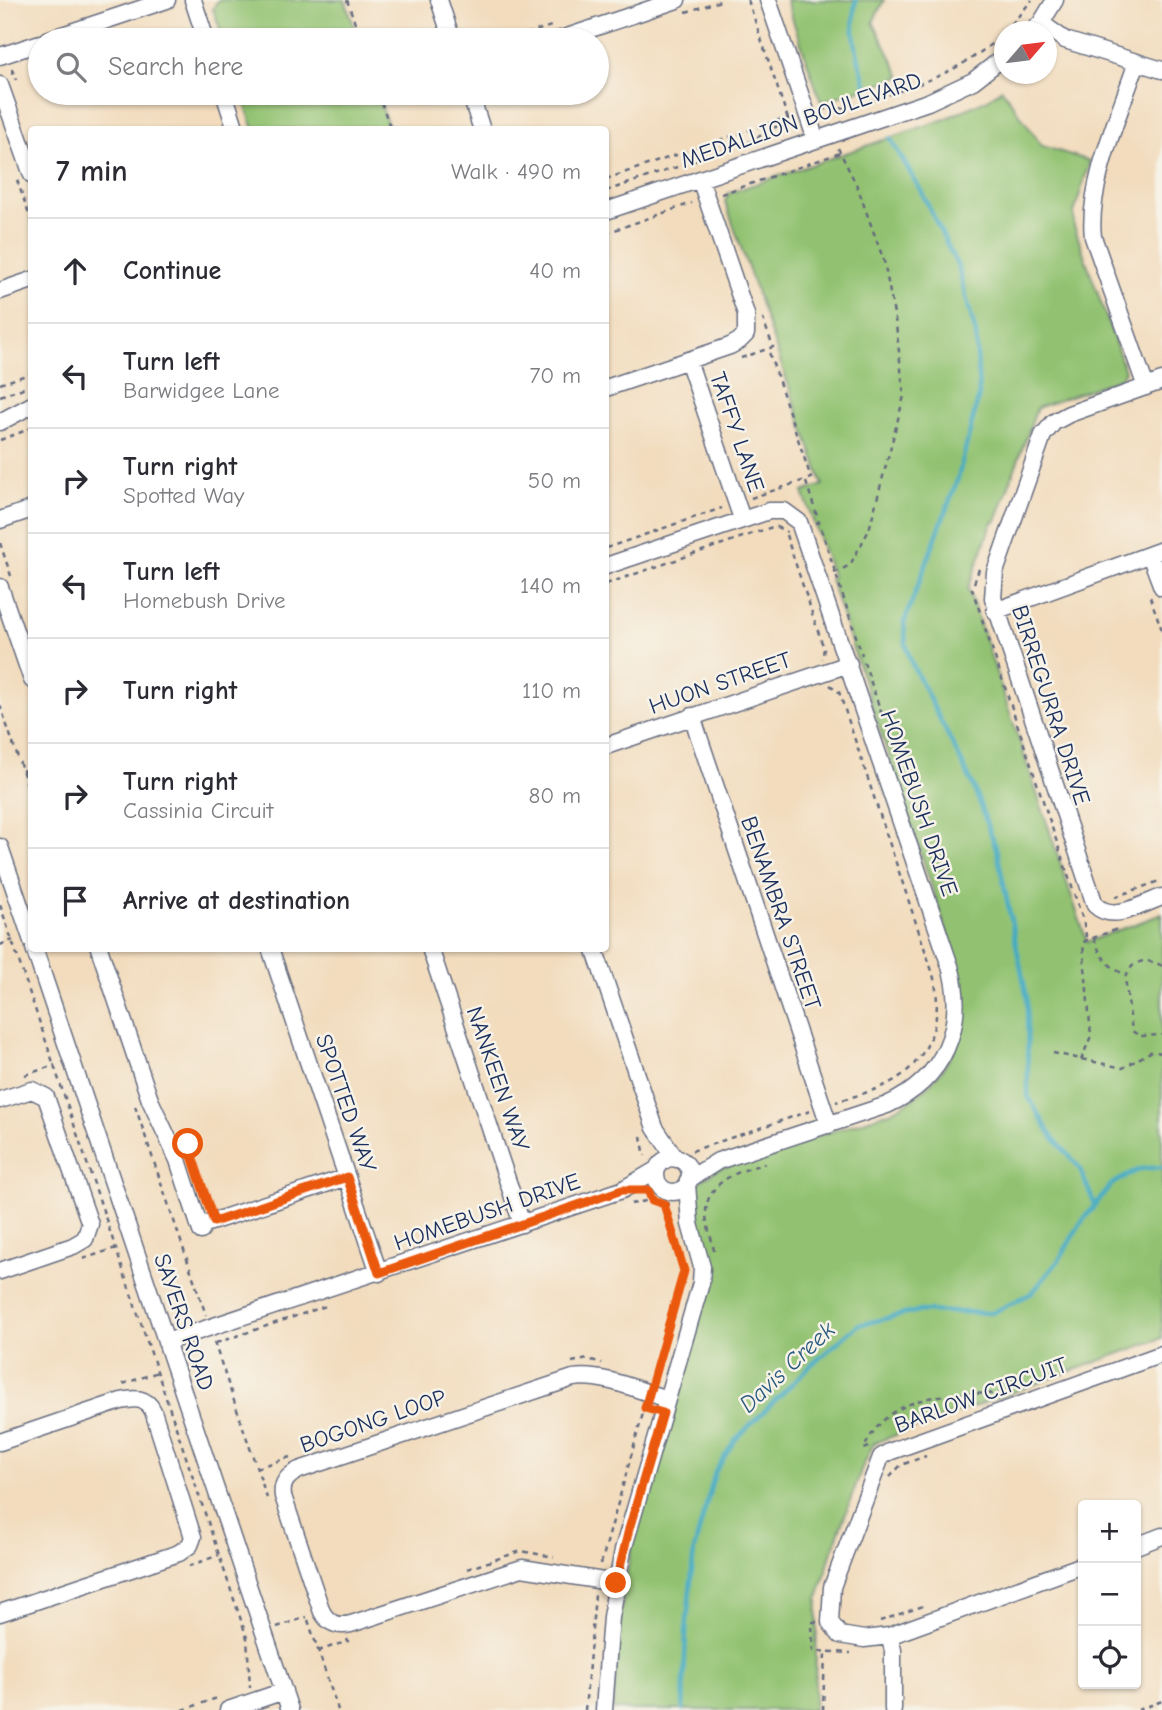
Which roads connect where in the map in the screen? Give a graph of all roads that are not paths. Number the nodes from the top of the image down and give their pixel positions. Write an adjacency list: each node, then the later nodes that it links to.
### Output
1 (167, 0): 8 (street)
2 (192, 0): 9 (street)
3 (439, 0): 10 (street)
4 (677, 0): 11 (street)
5 (768, 0): 23 (street)
6 (1055, 0): 7 (street)
7 (1041, 21)
8 (83, 28)
9 (202, 28)
10 (448, 28)
11 (594, 28)
12 (1057, 36): 15 (street)
13 (28, 47): 14 (street)
14 (0, 56)
15 (1137, 62): 17 (street); 32 (street)
16 (994, 65): 23 (street, MEDALLION BOULEVARD)
17 (1162, 70)
18 (0, 85): 24 (street)
19 (228, 105): 21 (street)
20 (474, 105): 22 (street)
21 (235, 126)
22 (481, 126)
23 (823, 138): 25 (street, MEDALLION BOULEVARD)
24 (28, 164)
25 (700, 179): 26 (street, MEDALLION BOULEVARD); 29 (street)
26 (609, 210)
27 (28, 281): 28 (street)
28 (0, 291)
29 (688, 360): 31 (street); 39 (street, TAFFY LANE)
30 (1162, 381): 32 (street, BIRREGURRA DRIVE)
31 (609, 387)
32 (1146, 387): 44 (street, BIRREGURRA DRIVE)
33 (28, 405): 35 (street)
34 (28, 407): 36 (street)
35 (0, 410)
36 (0, 422)
37 (28, 510): 38 (street)
38 (0, 520)
39 (743, 520): 41 (street); 45 (street, HOMEBUSH DRIVE)
40 (1156, 553): 43 (street); 44 (street)
41 (609, 565)
42 (0, 587): 46 (street)
43 (1156, 592)
44 (995, 611): 50 (street, BIRREGURRA DRIVE)
45 (849, 664): 47 (street, HUON STREET); 58 (street, HOMEBUSH DRIVE)
46 (28, 668)
47 (692, 716): 48 (street, HUON STREET); 58 (street, BENAMBRA STREET)
48 (609, 745)
49 (0, 847): 51 (street)
50 (1162, 897)
51 (28, 929)
52 (35, 952): 64 (street, SAYERS ROAD)
53 (100, 952): 60 (street)
54 (271, 952): 60 (street, SPOTTED WAY)
55 (431, 952): 61 (street, NANKEEN WAY)
56 (595, 952): 59 (street)
57 (0, 1100): 62 (street)
58 (829, 1125): 59 (street, HOMEBUSH DRIVE)
59 (671, 1175): 61 (street, HOMEBUSH DRIVE); 66 (street)
60 (347, 1177): 63 (street, SPOTTED WAY)
61 (522, 1224): 63 (street, HOMEBUSH DRIVE)
62 (0, 1271)
63 (379, 1273): 64 (street, HOMEBUSH DRIVE)
64 (166, 1342): 74 (street, SAYERS ROAD)
65 (1162, 1354): 73 (street, BARLOW CIRCUIT)
66 (665, 1406): 71 (street); 71 (street, BOGONG LOOP)
67 (0, 1442): 72 (street)
68 (1162, 1536): 69 (street)
69 (1141, 1544)
70 (1078, 1567): 73 (street)
71 (615, 1591): 77 (street)
72 (0, 1613)
73 (889, 1636): 78 (street)
74 (284, 1692): 75 (street); 76 (street, SAYERS ROAD)
75 (228, 1702)
76 (290, 1710)
77 (604, 1710)
78 (892, 1710)

